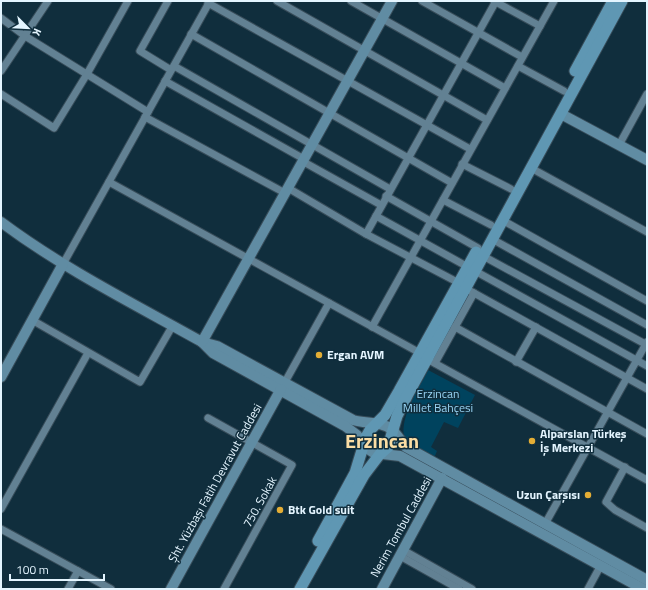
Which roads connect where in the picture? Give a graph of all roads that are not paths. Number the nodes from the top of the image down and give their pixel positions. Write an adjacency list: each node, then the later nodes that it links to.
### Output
1 (48, 1): 18 (street)
2 (128, 1): 25 (street)
3 (168, 1): 23 (street)
4 (277, 1): 19 (street)
5 (351, 1): 14 (street)
6 (392, 1): 14 (main road)
7 (422, 1): 16 (street)
8 (495, 1): 15 (street); 16 (street)
9 (554, 1): 15 (street)
10 (613, 1): 29 (main road)
11 (622, 1): 35 (main road)
12 (209, 2): 17 (street); 26 (street)
13 (1, 18): 18 (street)
14 (382, 19): 19 (main road); 21 (street)
15 (540, 26): 20 (street)
16 (478, 33): 20 (street); 21 (street)
17 (192, 34): 23 (street); 33 (street)
18 (25, 36): 24 (street); 25 (street)
19 (364, 50): 26 (main road); 31 (street)
20 (522, 57): 22 (street)
21 (461, 63): 28 (street); 31 (street)
22 (518, 66): 28 (street); 29 (street)
23 (172, 68): 27 (street); 38 (street)
24 (1, 71)
25 (87, 74): 30 (street); 34 (street)
26 (348, 80): 33 (main road); 37 (street)
27 (165, 81): 34 (street); 42 (street)
28 (505, 88): 36 (street)
29 (564, 91): 49 (main road)
30 (1, 94)
31 (443, 94): 36 (street); 37 (street)
32 (647, 94): 39 (street)
33 (330, 112): 38 (main road); 41 (street)
34 (146, 114): 46 (street); 50 (street)
35 (561, 114): 39 (main road); 45 (main road)
36 (487, 120): 40 (street)
37 (425, 126): 40 (street); 41 (street)
38 (312, 144): 42 (main road); 48 (street)
39 (619, 145): 43 (main road)
40 (470, 149): 44 (street)
41 (407, 158): 47 (street); 48 (street)
42 (303, 160): 50 (main road); 53 (street)
43 (647, 160)
44 (462, 164): 47 (street); 49 (street)
45 (531, 168): 55 (main road); 59 (street)
46 (109, 182): 64 (street); 66 (street)
47 (452, 183): 52 (street)
48 (390, 189): 51 (street)
49 (511, 189): 58 (main road)
50 (286, 190): 60 (street); 64 (main road)
51 (386, 196): 53 (street); 57 (street)
52 (443, 200): 57 (street); 58 (street)
53 (381, 205): 54 (street)
54 (376, 216): 60 (street); 62 (street)
55 (502, 220): 61 (main road); 69 (street)
56 (1, 222): 66 (main road)
57 (431, 222): 62 (street); 63 (street)
58 (491, 225): 63 (main road)
59 (647, 232)
60 (366, 234): 65 (street)
61 (492, 239): 63 (main road); 73 (street)
62 (421, 241): 65 (street); 67 (street)
63 (480, 252): 67 (main road); 78 (street)
64 (248, 258): 70 (street); 77 (main road)
65 (412, 258): 68 (street); 76 (street)
66 (63, 264): 71 (main road); 72 (main road)
67 (471, 269): 68 (main road); 81 (street)
68 (466, 288): 74 (street); 75 (street); 80 (main road)
69 (647, 301)
70 (329, 303): 76 (street); 86 (street)
71 (32, 320): 79 (street); 84 (main road)
72 (173, 325): 77 (main road); 79 (street)
73 (647, 325)
74 (455, 327): 80 (street); 82 (street)
75 (536, 327): 82 (street); 85 (street)
76 (372, 328): 80 (street)
77 (202, 342): 86 (main road)
78 (647, 344): 81 (street)
79 (88, 353): 100 (street)
80 (427, 358): 90 (main road); 91 (main road); 95 (street)
81 (637, 360): 83 (street); 85 (street)
82 (516, 362): 88 (street)
83 (647, 366)
84 (1, 377)
85 (628, 378): 87 (street); 88 (street)
86 (283, 386): 90 (main road); 93 (main road, Şht. Yüzbaşı Fatih Devravut Caddesi); 94 (main road)
87 (647, 389)
88 (609, 412): 92 (street); 95 (street)
89 (208, 418): 93 (street)
90 (377, 424): 91 (main road); 94 (main road)
91 (392, 430): 96 (main road); 101 (main road)
92 (647, 434)
93 (252, 443): 110 (main road, Şht. Yüzbaşı Fatih Devravut Caddesi); 111 (street, 750. Sokak)
94 (365, 445): 96 (main road); 112 (main road)
95 (589, 447): 97 (street); 101 (street)
96 (380, 454): 98 (main road); 113 (main road)
97 (625, 467): 99 (street); 102 (street)
98 (442, 478): 104 (main road, Nerim Tombul Caddesi); 105 (main road)
99 (647, 480)
100 (1, 509)
101 (545, 524): 107 (main road)
102 (647, 528)
103 (1, 529): 106 (street)
104 (402, 553): 114 (main road, Nerim Tombul Caddesi); 115 (street); 116 (street)
105 (601, 565): 117 (street); 118 (main road)
106 (78, 571): 108 (street); 109 (street)
107 (647, 580)
108 (68, 589)
109 (110, 589)
110 (171, 589)
111 (224, 589)
112 (292, 589)
113 (300, 589)
114 (382, 589)
115 (459, 589)
116 (472, 589)
117 (588, 589)
118 (643, 589)

